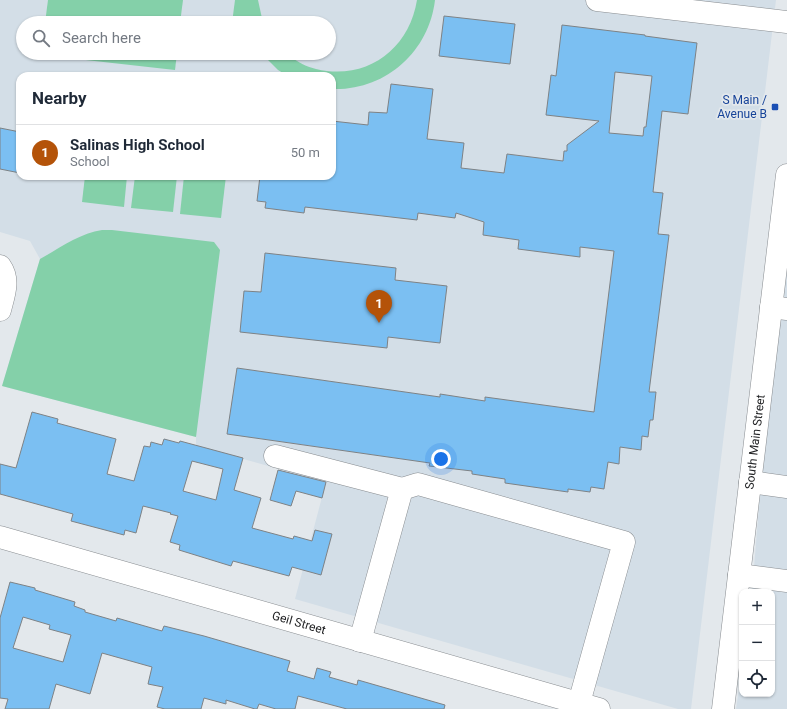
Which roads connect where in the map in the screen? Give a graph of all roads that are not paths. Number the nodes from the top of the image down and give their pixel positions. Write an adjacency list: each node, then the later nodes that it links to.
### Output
1 (597, 0): 2 (street)
2 (787, 22)
3 (787, 175): 5 (street, South Main Street)
4 (0, 266): 6 (street)
5 (779, 308): 8 (street, South Main Street)
6 (0, 310)
7 (274, 456): 10 (street)
8 (750, 482): 9 (street); 12 (street, South Main Street)
9 (787, 487)
10 (402, 489): 14 (street); 15 (street)
11 (0, 537): 14 (street, Geil Street)
12 (739, 575): 13 (street); 16 (street, South Main Street)
13 (787, 581)
14 (360, 641): 15 (street, Geil Street)
15 (589, 706)
16 (723, 709)

